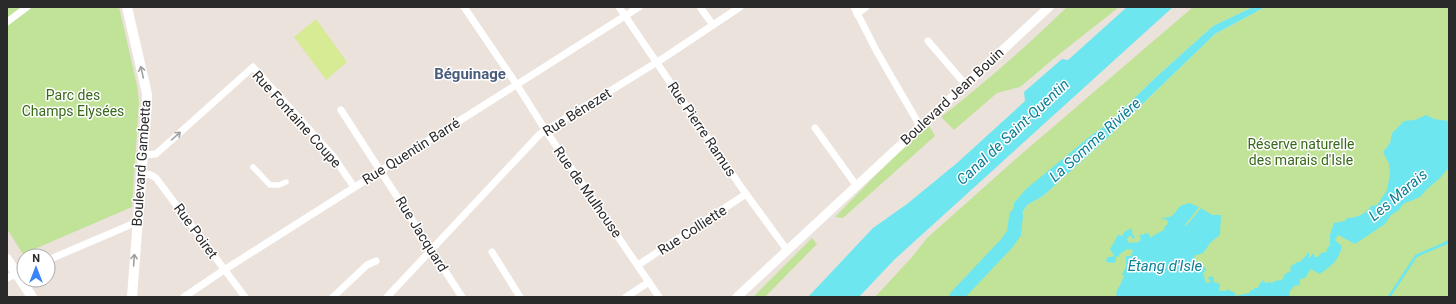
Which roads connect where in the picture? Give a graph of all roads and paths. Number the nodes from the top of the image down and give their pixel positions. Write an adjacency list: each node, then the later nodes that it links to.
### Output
1 (27, 7): 12 (street)
2 (127, 7): 22 (main road, Boulevard Gambetta, one-way to 2)
3 (464, 7): 17 (street, Rue de Mulhouse)
4 (619, 7): 11 (street, Rue Pierre Ramus)
5 (639, 7): 11 (street, Rue Quentin Barré)
6 (700, 7): 13 (street)
7 (740, 7): 13 (street, Rue Bénezet)
8 (866, 7): 10 (street)
9 (1049, 7): 16 (street, Boulevard Jean Bouin)
10 (856, 10): 19 (street)
11 (625, 16): 15 (street, Rue Pierre Ramus); 17 (street, Rue Quentin Barré)
12 (7, 22)
13 (713, 25): 15 (street, Rue Bénezet)
14 (928, 41): 16 (street)
15 (657, 62): 21 (street, Rue Bénezet); 29 (street, Rue Pierre Ramus)
16 (965, 84): 19 (street, Boulevard Jean Bouin)
17 (517, 85): 21 (street, Rue de Mulhouse); 24 (street, Rue Quentin Barré)
18 (341, 110): 24 (street, Rue Jacquard)
19 (920, 126): 27 (street, Boulevard Jean Bouin)
20 (815, 128): 27 (street)
21 (546, 132): 31 (street, Rue Bénezet); 37 (street, Rue de Mulhouse)
22 (144, 155): 25 (main road, Boulevard Gambetta); 28 (street, Rue Fontaine Coupe, one-way to 28)
23 (253, 167): 26 (street)
24 (381, 171): 28 (street, Rue Quentin Barré); 31 (street, Rue Jacquard)
25 (142, 173): 30 (main road, Boulevard Gambetta); 38 (street, Rue Poiret)
26 (286, 182)
27 (856, 185): 32 (street, Boulevard Jean Bouin)
28 (354, 188): 38 (street, Rue Quentin Barré)
29 (746, 194): 32 (street, Rue Pierre Ramus); 37 (street, Rue Colliette)
30 (137, 222): 34 (street); 43 (main road, Boulevard Gambetta, one-way to 30)
31 (432, 250): 47 (street, Rue Bénezet); 48 (street, Rue Jacquard)
32 (787, 250): 52 (street, Boulevard Jean Bouin)
33 (492, 252): 49 (street)
34 (56, 257)
35 (7, 259): 39 (main road)
36 (376, 261): 46 (street)
37 (638, 266): 40 (street, Rue de Mulhouse)
38 (224, 270): 44 (street, Rue Quentin Barré); 45 (street, Rue Poiret)
39 (16, 274)
40 (650, 282): 50 (street); 51 (street, Rue de Mulhouse)
41 (26, 288): 42 (main road)
42 (32, 297)
43 (132, 297)
44 (184, 297)
45 (244, 297)
46 (333, 297)
47 (387, 297)
48 (462, 297)
49 (520, 297)
50 (626, 297)
51 (659, 297)
52 (737, 297)

